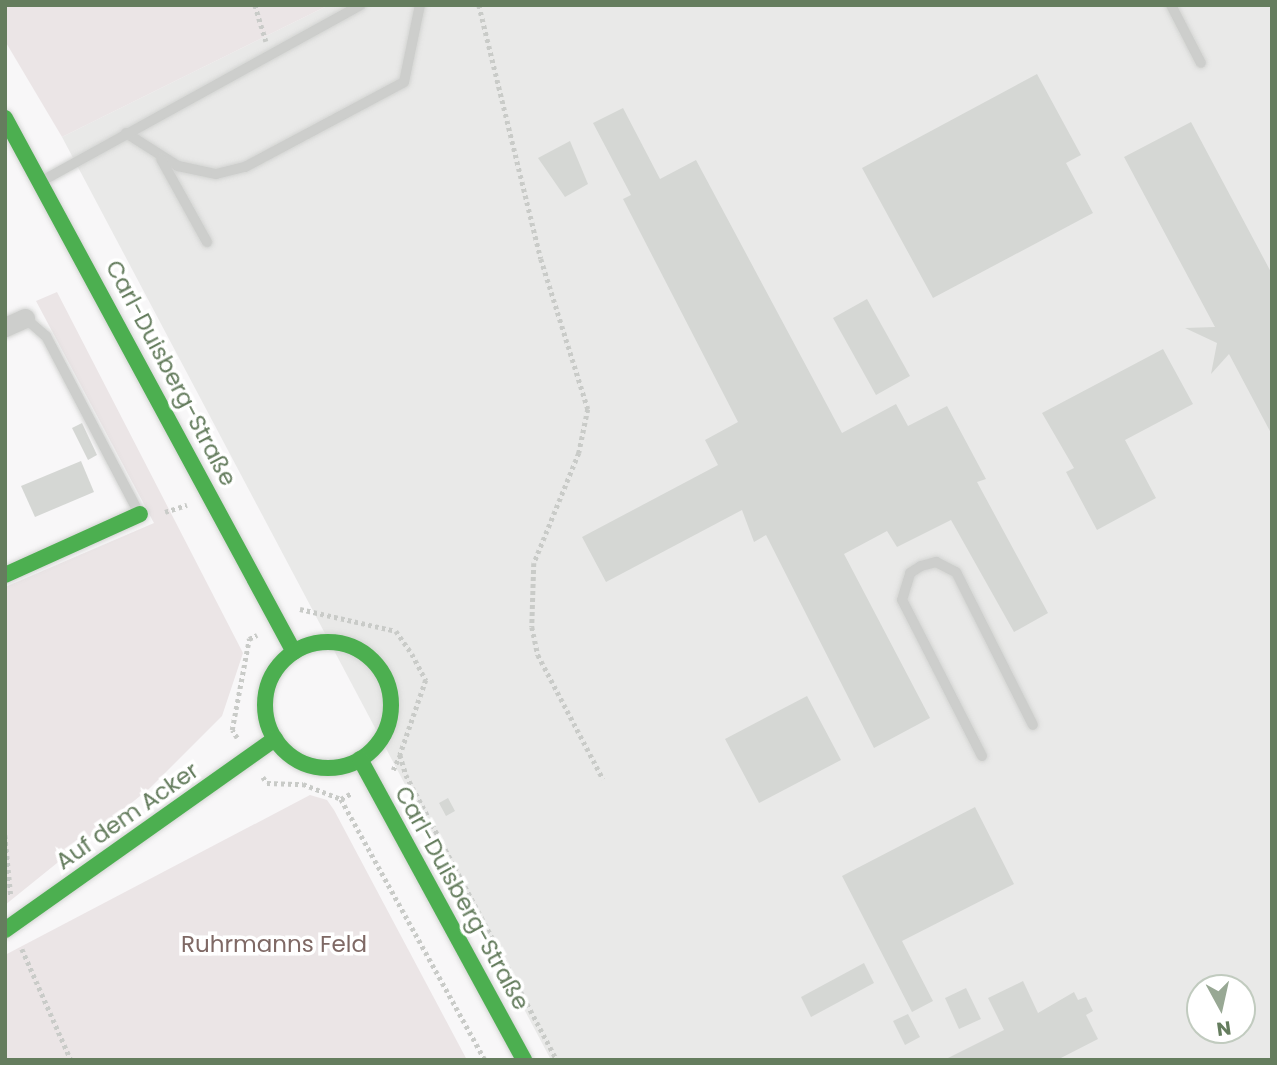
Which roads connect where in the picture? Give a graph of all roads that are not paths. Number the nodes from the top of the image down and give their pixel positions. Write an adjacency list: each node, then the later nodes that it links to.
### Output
1 (361, 5): 6 (lane)
2 (420, 5): 7 (lane)
3 (1171, 5): 4 (lane)
4 (1201, 63)
5 (5, 118): 8 (main road, Carl-Duisberg-Straße)
6 (126, 133): 7 (lane); 8 (lane)
7 (160, 158): 9 (lane)
8 (42, 181): 14 (main road, Carl-Duisberg-Straße)
9 (207, 242)
10 (25, 318): 11 (street); 12 (lane)
11 (5, 327)
12 (140, 514): 13 (main road)
13 (5, 575)
14 (294, 652): 16 (main road); 18 (main road)
15 (1033, 725): 17 (lane)
16 (275, 739): 18 (main road); 19 (main road, Auf dem Acker)
17 (982, 756)
18 (360, 759): 20 (main road, Carl-Duisberg-Straße)
19 (9, 928)
20 (524, 1060)

